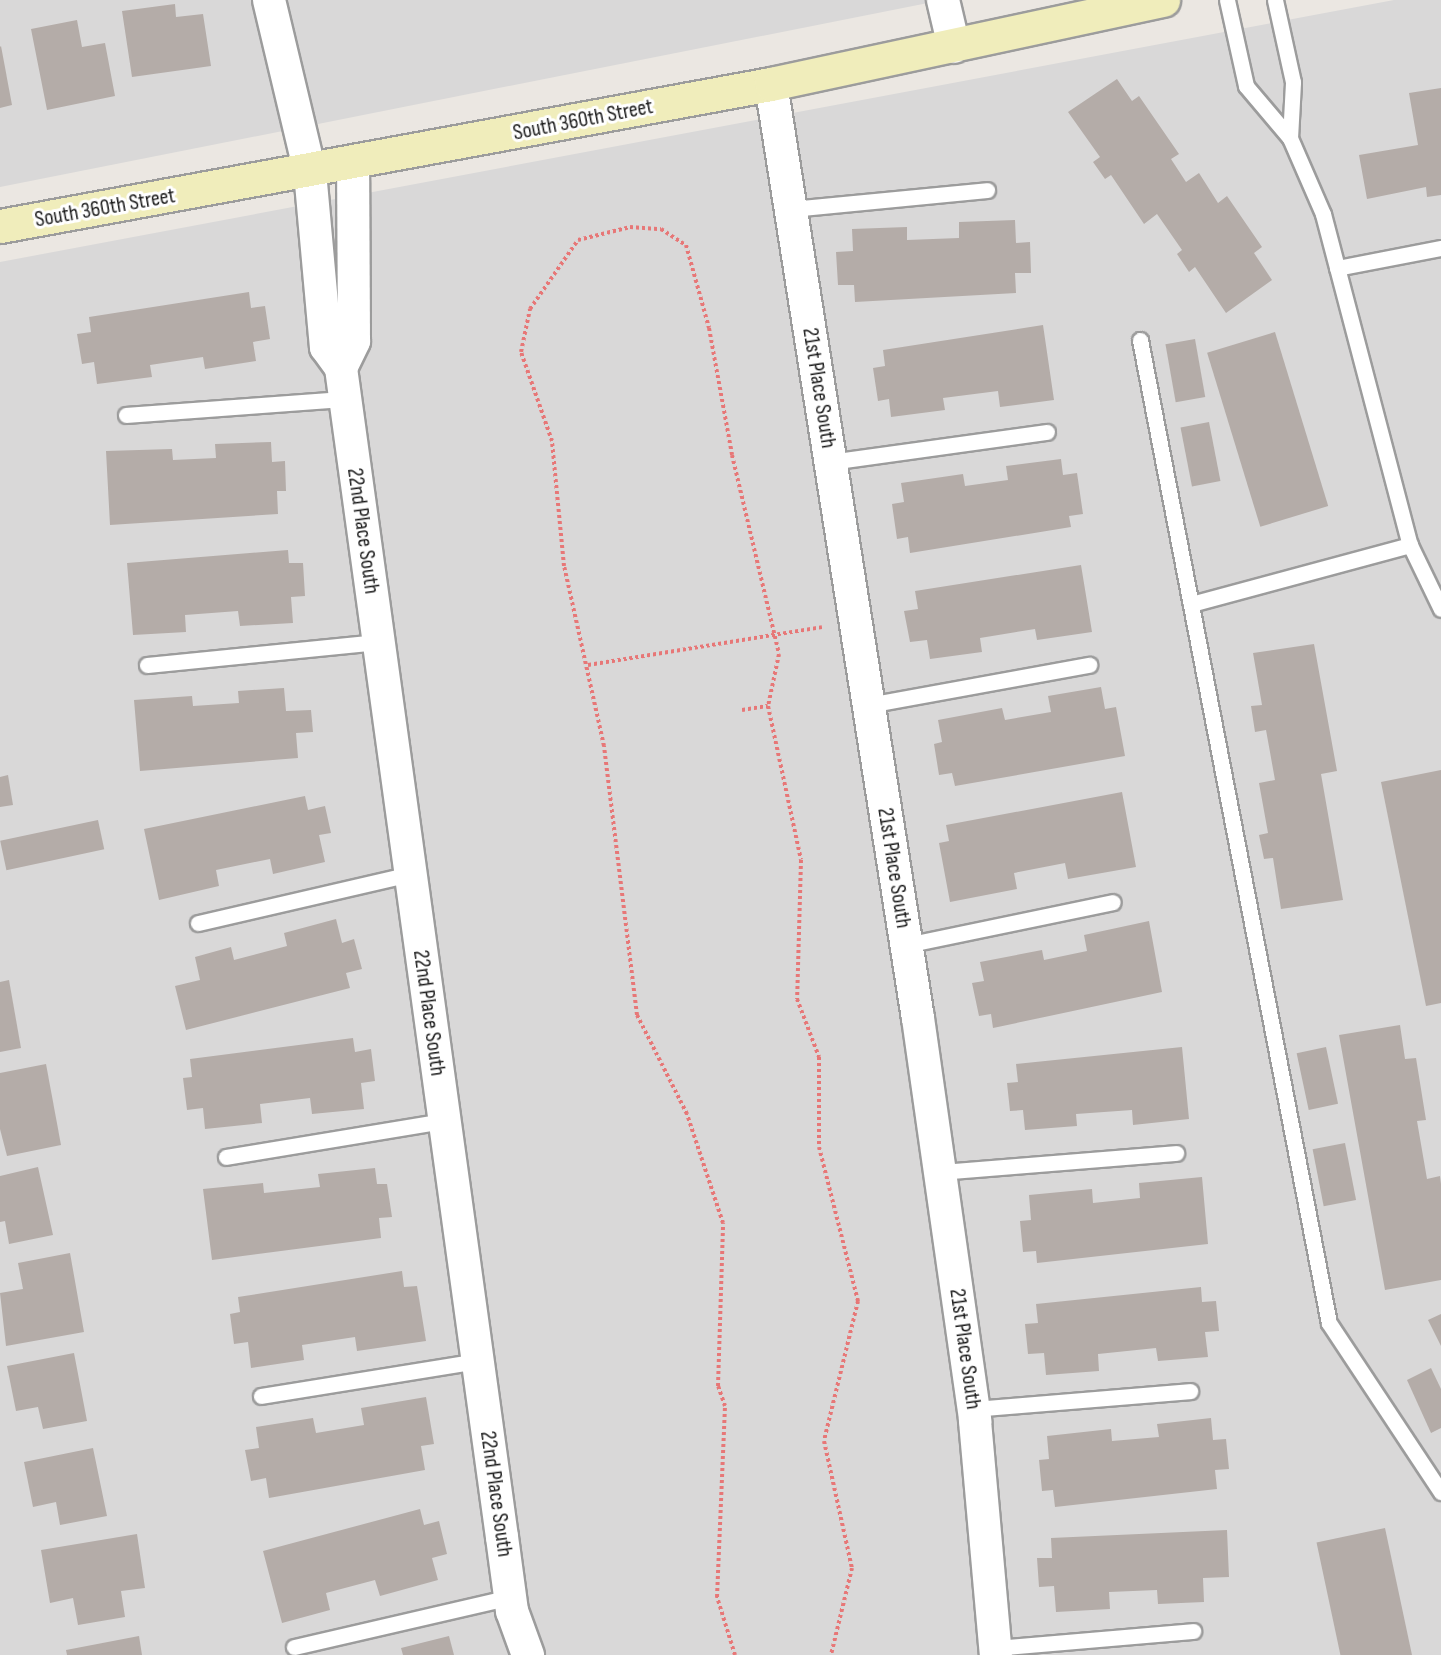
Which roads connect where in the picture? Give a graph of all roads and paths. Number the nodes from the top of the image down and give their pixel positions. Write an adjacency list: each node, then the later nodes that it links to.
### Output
1 (269, 0): 10 (street, 22nd Place South)
2 (943, 0): 6 (street)
3 (1163, 0): 6 (street, South 360th Street)
4 (1227, 0): 8 (lane)
5 (1275, 0): 8 (lane)
6 (954, 47): 7 (street, South 360th Street)
7 (771, 84): 9 (street, South 360th Street); 12 (street, 21st Place South)
8 (1290, 138): 15 (lane)
9 (353, 164): 10 (street, South 360th Street); 17 (street)
10 (309, 172): 13 (street, South 360th Street); 17 (street, 22nd Place South)
11 (987, 190): 12 (lane)
12 (791, 209): 21 (street, 21st Place South)
13 (0, 226)
14 (1441, 248): 15 (lane)
15 (1337, 268): 22 (lane)
16 (1140, 340): 23 (lane)
17 (341, 368): 18 (street, 22nd Place South)
18 (345, 399): 19 (lane); 27 (street, 22nd Place South)
19 (126, 415)
20 (1047, 432): 21 (lane)
21 (830, 462): 25 (street, 21st Place South)
22 (1410, 544): 23 (lane); 24 (lane)
23 (1191, 604): 46 (lane)
24 (1441, 609)
25 (856, 624): 26 (path); 31 (street, 21st Place South)
26 (774, 632): 29 (path); 29 (path); 32 (path)
27 (378, 642): 28 (lane); 34 (street, 22nd Place South)
28 (147, 665)
29 (588, 665): 52 (path)
30 (1089, 665): 31 (lane)
31 (868, 705): 37 (street, 21st Place South)
32 (768, 706): 33 (path); 53 (path)
33 (742, 710)
34 (410, 874): 36 (lane); 38 (street, 22nd Place South)
35 (1113, 902): 37 (lane)
36 (198, 923)
37 (906, 945): 41 (street, 21st Place South)
38 (444, 1121): 40 (lane); 42 (street, 22nd Place South)
39 (1176, 1153): 41 (lane)
40 (226, 1157)
41 (940, 1172): 45 (street, 21st Place South)
42 (477, 1361): 44 (lane); 47 (street, 22nd Place South)
43 (1190, 1391): 45 (lane)
44 (261, 1396)
45 (973, 1409): 50 (street, 21st Place South)
46 (1441, 1492)
47 (510, 1597): 49 (lane); 51 (street, 22nd Place South)
48 (1193, 1630): 50 (lane)
49 (294, 1647)
50 (996, 1651)
51 (528, 1655)
52 (735, 1655)
53 (831, 1655)

